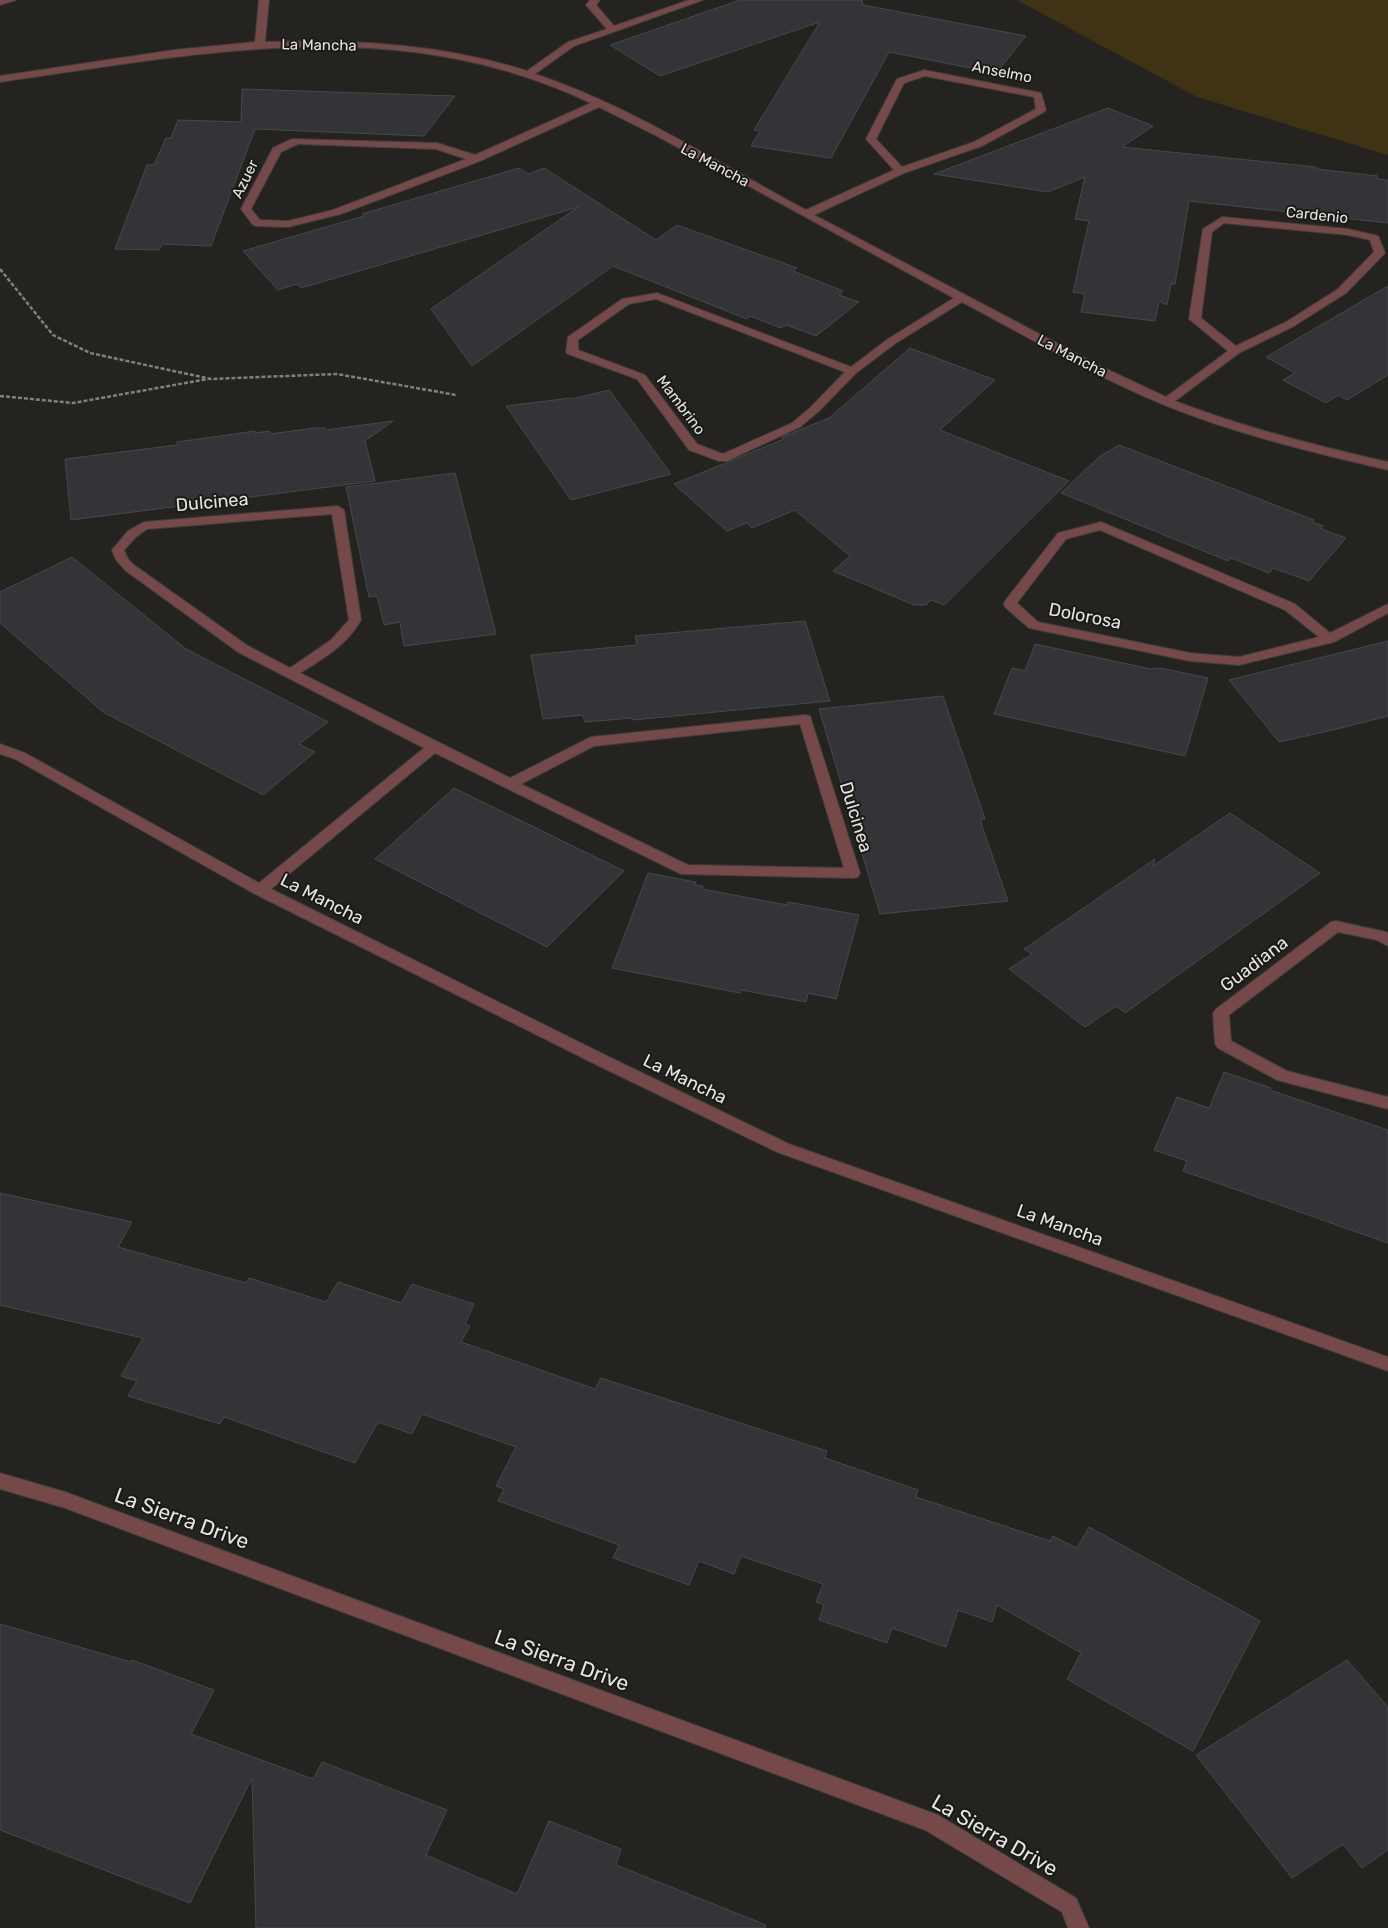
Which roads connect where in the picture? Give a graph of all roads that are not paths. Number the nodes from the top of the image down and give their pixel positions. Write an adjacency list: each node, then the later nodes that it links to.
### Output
1 (11, 0): 5 (street)
2 (264, 0): 7 (street)
3 (595, 0): 6 (street)
4 (698, 0): 6 (street)
5 (0, 2)
6 (612, 29): 8 (street)
7 (260, 44): 8 (street, La Mancha); 9 (street, La Mancha)
8 (529, 74): 10 (street, La Mancha)
9 (0, 79)
10 (600, 103): 11 (street, Azuer); 13 (street, La Mancha)
11 (476, 159): 11 (street, Azuer)
12 (900, 171): 12 (street, Anselmo); 13 (street, Anselmo)
13 (806, 214): 14 (street, La Mancha)
14 (961, 298): 16 (street, Mambrino); 17 (street, La Mancha)
15 (1235, 351): 15 (street, Cardenio); 17 (street, Cardenio)
16 (852, 371): 16 (street, Mambrino)
17 (1167, 402): 18 (street, La Mancha)
18 (1388, 466)
19 (1388, 608): 20 (street, Dolorosa)
20 (1329, 639): 20 (street, Dolorosa)
21 (291, 673): 21 (street, Dulcinea); 22 (street, Dulcinea)
22 (434, 747): 24 (street, Dulcinea); 25 (street)
23 (0, 750): 25 (street, La Mancha)
24 (510, 784): 24 (street, Dulcinea)
25 (260, 890): 28 (street, La Mancha)
26 (1388, 941): 27 (street, Guadiana)
27 (1388, 1102)
28 (1388, 1364)
29 (0, 1481): 30 (street, La Sierra Drive)
30 (1079, 1928)

